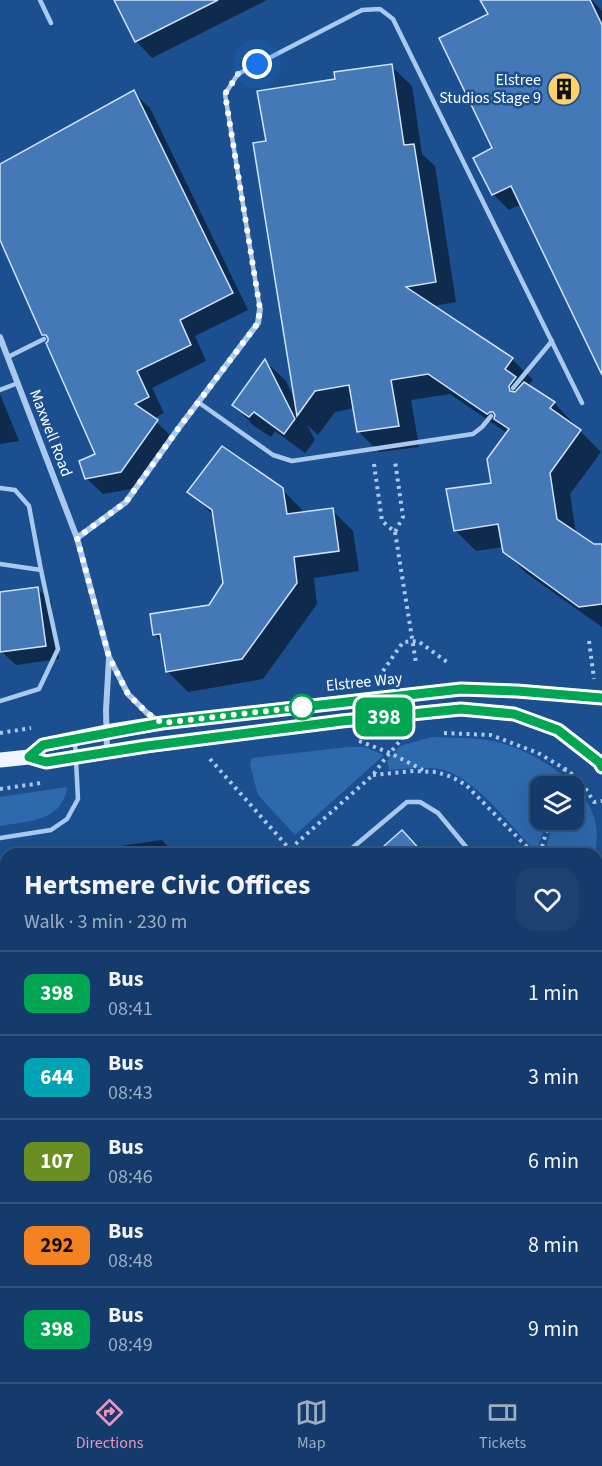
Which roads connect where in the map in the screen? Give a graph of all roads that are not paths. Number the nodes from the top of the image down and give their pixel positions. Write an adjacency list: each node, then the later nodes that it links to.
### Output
1 (40, 0): 2 (lane)
2 (51, 23)
3 (260, 309): 6 (lane); 11 (street)
4 (0, 337): 7 (street, Maxwell Road)
5 (44, 339): 7 (lane)
6 (552, 341): 9 (lane); 12 (lane)
7 (8, 357): 8 (street, Maxwell Road)
8 (18, 383): 10 (lane); 15 (street, Maxwell Road)
9 (513, 388)
10 (0, 390)
11 (198, 402): 13 (lane); 15 (street)
12 (582, 403)
13 (491, 417)
14 (0, 488): 17 (lane)
15 (77, 538): 18 (street, Maxwell Road)
16 (0, 564): 17 (lane)
17 (42, 570): 20 (lane)
18 (109, 657): 21 (street, Maxwell Road); 22 (street, Maxwell Road)
19 (602, 698): 21 (main road, Elstree Way)
20 (0, 701)
21 (162, 723): 22 (main road, Elstree Way)
22 (106, 732): 23 (main road, Elstree Way); 24 (street, Maxwell Road)
23 (75, 738): 25 (main road, Elstree Way); 26 (lane)
24 (107, 752): 26 (main road, Elstree Way); 28 (main road, Elstree Way)
25 (29, 757): 26 (main road, Elstree Way); 27 (main road, Elstree Way)
26 (76, 757): 29 (lane)
27 (0, 760)
28 (602, 767)
29 (0, 838)
30 (352, 848): 31 (lane)
31 (467, 848)

